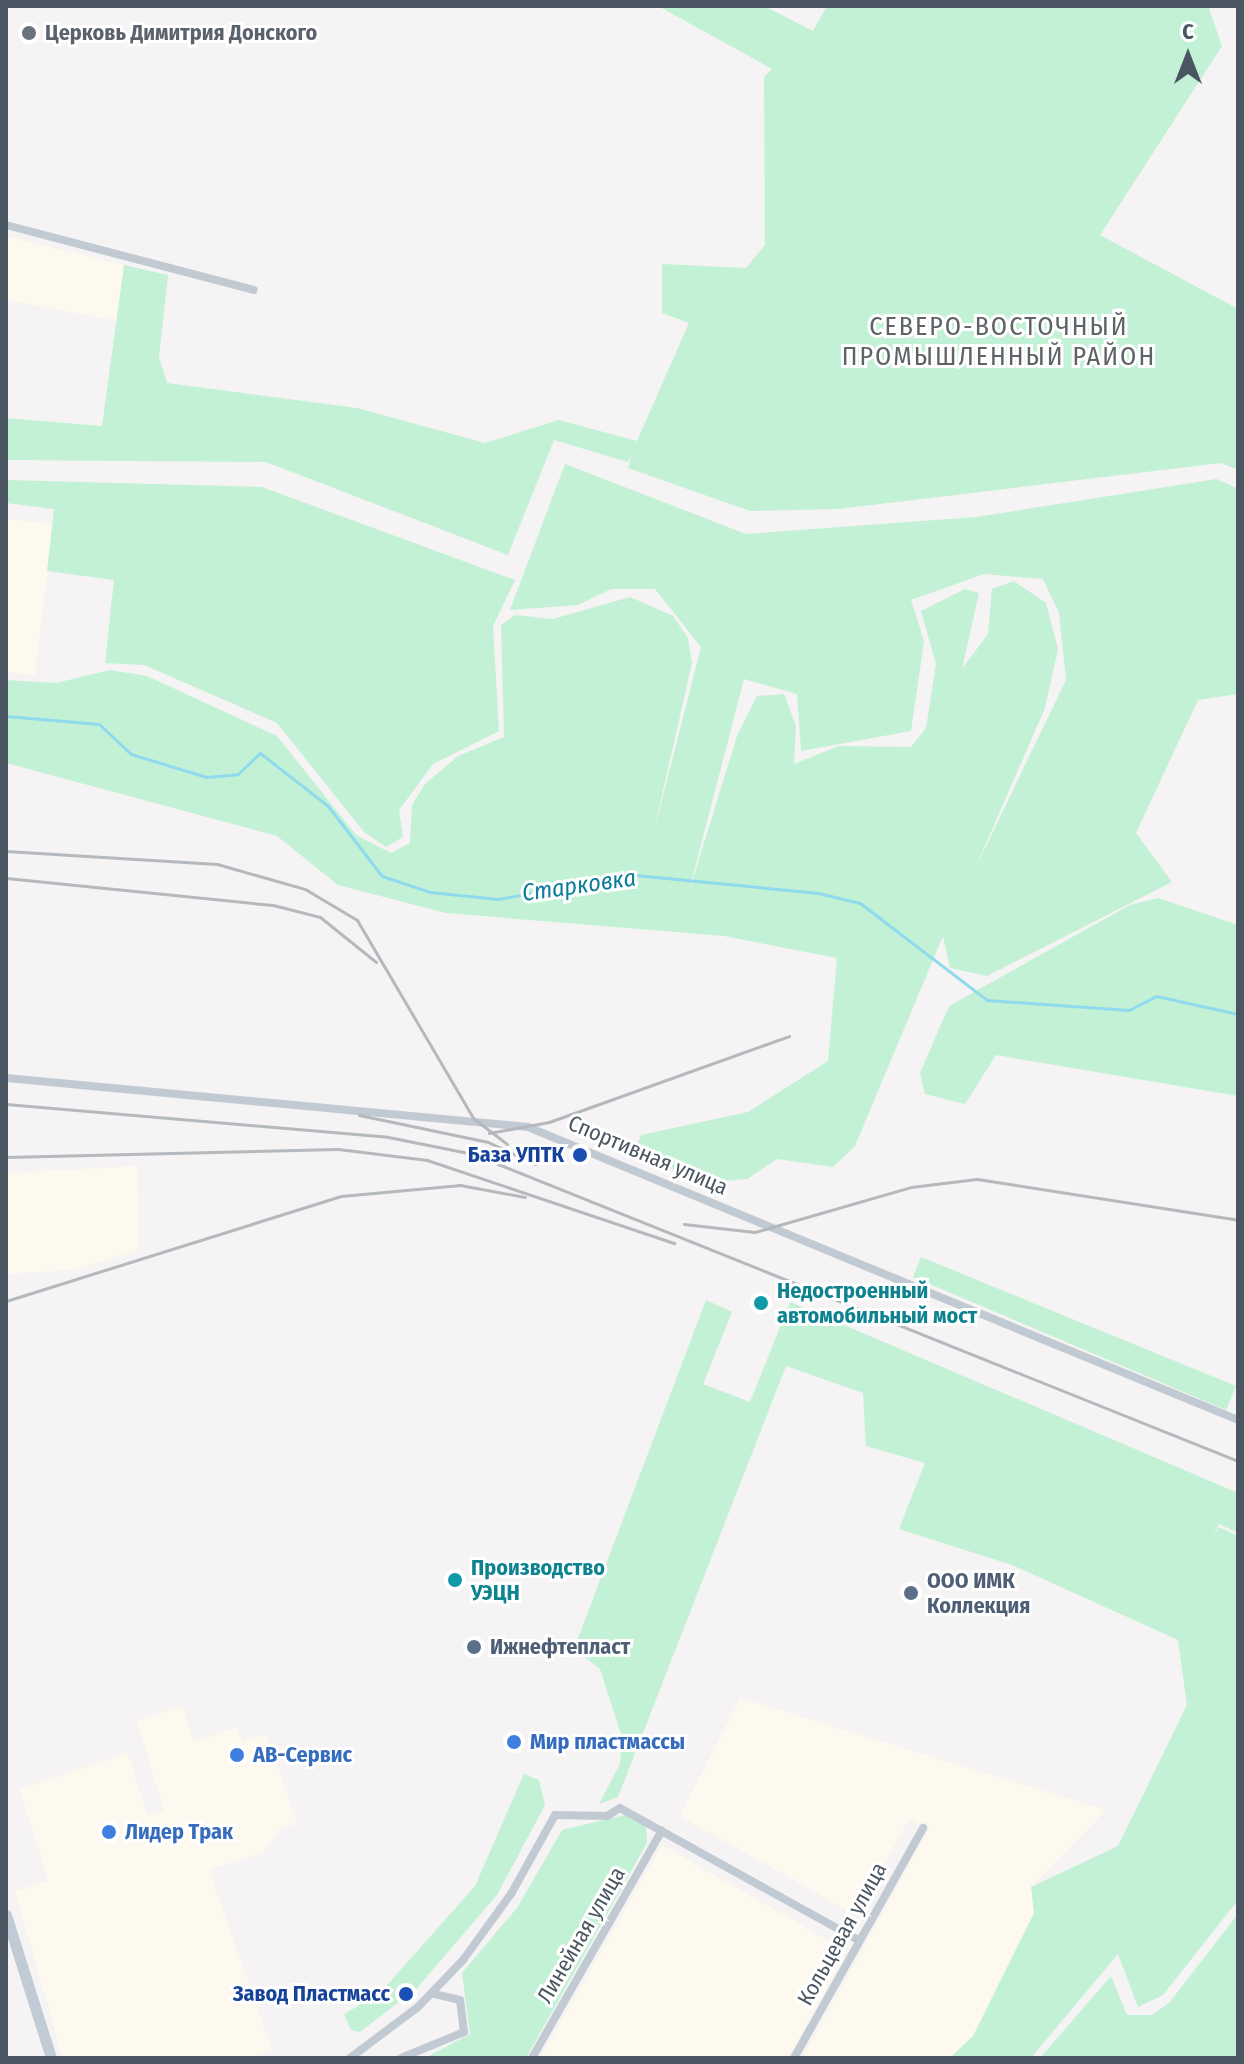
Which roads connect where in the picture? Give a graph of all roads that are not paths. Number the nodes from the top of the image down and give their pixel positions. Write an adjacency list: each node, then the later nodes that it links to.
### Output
1 (6, 225): 2 (street)
2 (254, 290)
3 (6, 1078): 4 (street, Спортивная улица)
4 (1238, 1420)
5 (923, 1828): 8 (street, Кольцевая улица)
6 (662, 1830): 8 (street); 9 (street); 13 (street, Линейная улица)
7 (6, 1915): 10 (main road)
8 (858, 1940): 14 (street, Кольцевая улица)
9 (431, 1995): 11 (street); 12 (street)
10 (51, 2058)
11 (350, 2058)
12 (401, 2058)
13 (532, 2058)
14 (794, 2058)

